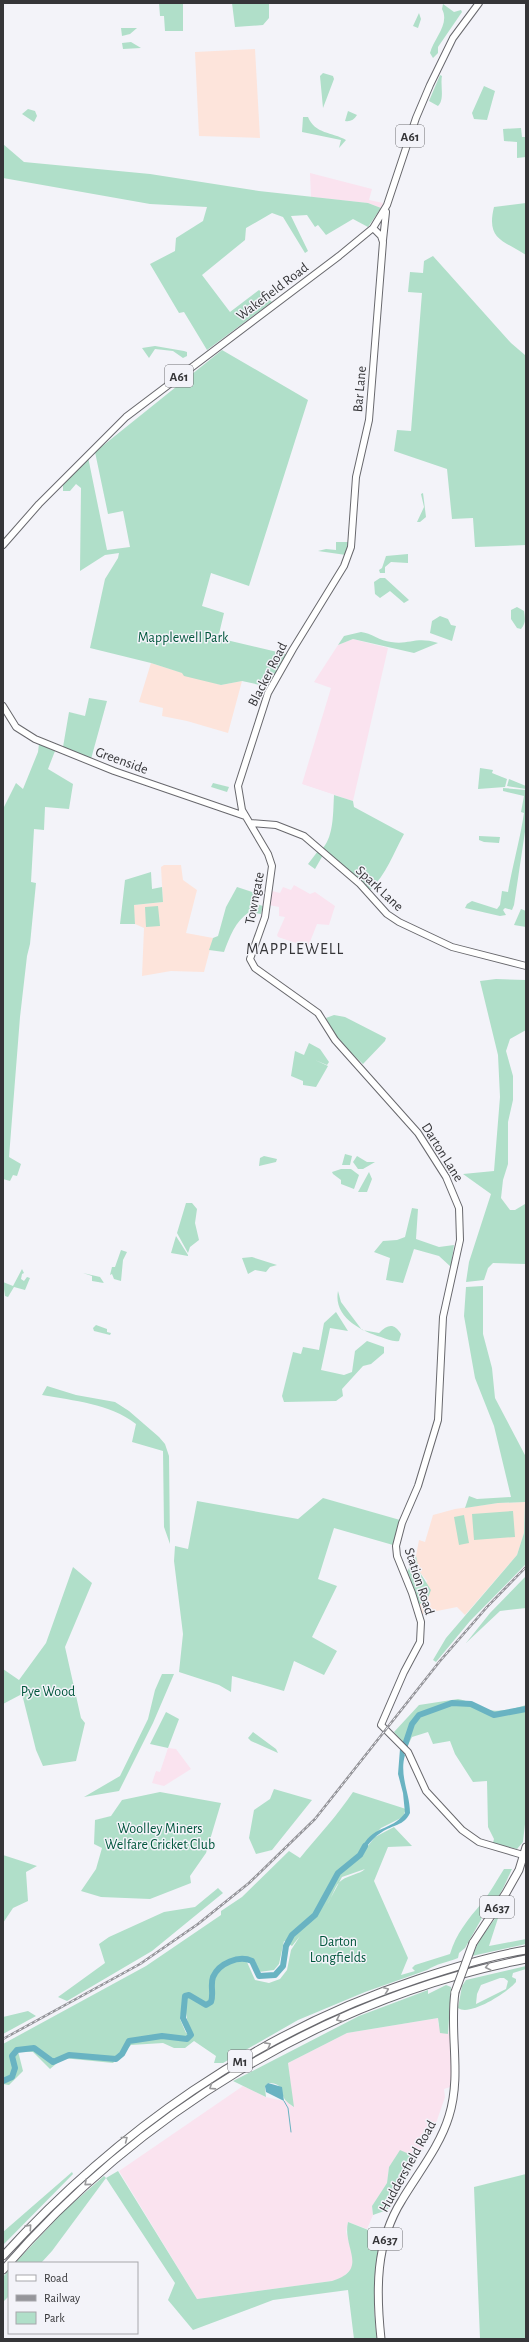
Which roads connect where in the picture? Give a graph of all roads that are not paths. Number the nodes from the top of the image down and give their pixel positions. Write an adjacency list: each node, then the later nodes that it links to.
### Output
1 (479, 3): 2 (main road, Wakefield Road / A61)
2 (387, 205): 3 (main road, Wakefield Road / A61); 4 (main road, Bar Lane)
3 (373, 228): 4 (main road); 5 (main road, Wakefield Road / A61)
4 (383, 242): 6 (main road, Bar Lane)
5 (3, 545)
6 (349, 554): 8 (main road, Blacker Road)
7 (3, 706): 9 (main road, Greenside)
8 (241, 806): 9 (main road); 10 (main road, Blacker Road)
9 (230, 811): 10 (main road, Greenside)
10 (245, 816): 11 (main road, Towngate)
11 (250, 823): 12 (main road, Towngate); 13 (main road, Spark Lane)
12 (252, 965): 14 (main road, Darton Lane)
13 (526, 966)
14 (409, 1509): 16 (main road, Station Road)
15 (526, 1847): 16 (highway, A637)
16 (523, 1855): 21 (highway, Huddersfield Road / A637, bridge)
17 (526, 1950): 19 (highway, M1, one-way to 17)
18 (526, 1959): 20 (highway, M1, one-way to 20)
19 (3, 2256)
20 (10, 2262)
21 (381, 2339)

